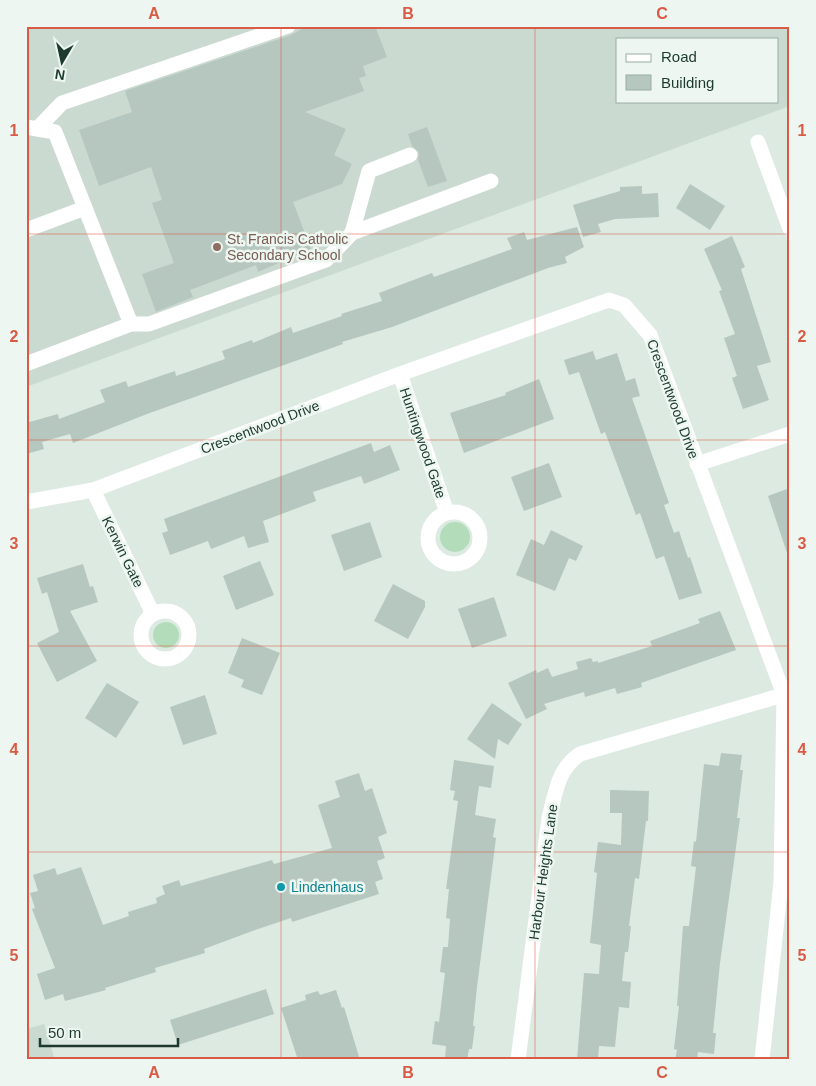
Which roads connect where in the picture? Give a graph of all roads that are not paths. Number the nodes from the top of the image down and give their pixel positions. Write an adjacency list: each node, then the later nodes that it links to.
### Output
1 (288, 26): 2 (street)
2 (32, 128): 6 (street)
3 (758, 142): 7 (street)
4 (410, 156): 9 (street)
5 (491, 181): 9 (street)
6 (85, 208): 8 (street); 10 (street)
7 (790, 229)
8 (26, 230)
9 (352, 233): 10 (street)
10 (131, 324): 11 (street)
11 (26, 364)
12 (400, 374): 14 (street, Crescentwood Drive); 15 (street, Crescentwood Drive); 17 (street, Huntingwood Gate)
13 (790, 434): 14 (street)
14 (697, 464): 19 (street, Crescentwood Drive)
15 (93, 490): 16 (street, Crescentwood Drive); 18 (street, Kerwin Gate)
16 (26, 502)
17 (447, 512)
18 (153, 614)
19 (787, 694): 20 (street, Crescentwood Drive); 21 (street, Harbour Heights Lane)
20 (785, 882): 22 (street, Crescentwood Drive)
21 (518, 1060)
22 (762, 1060)

